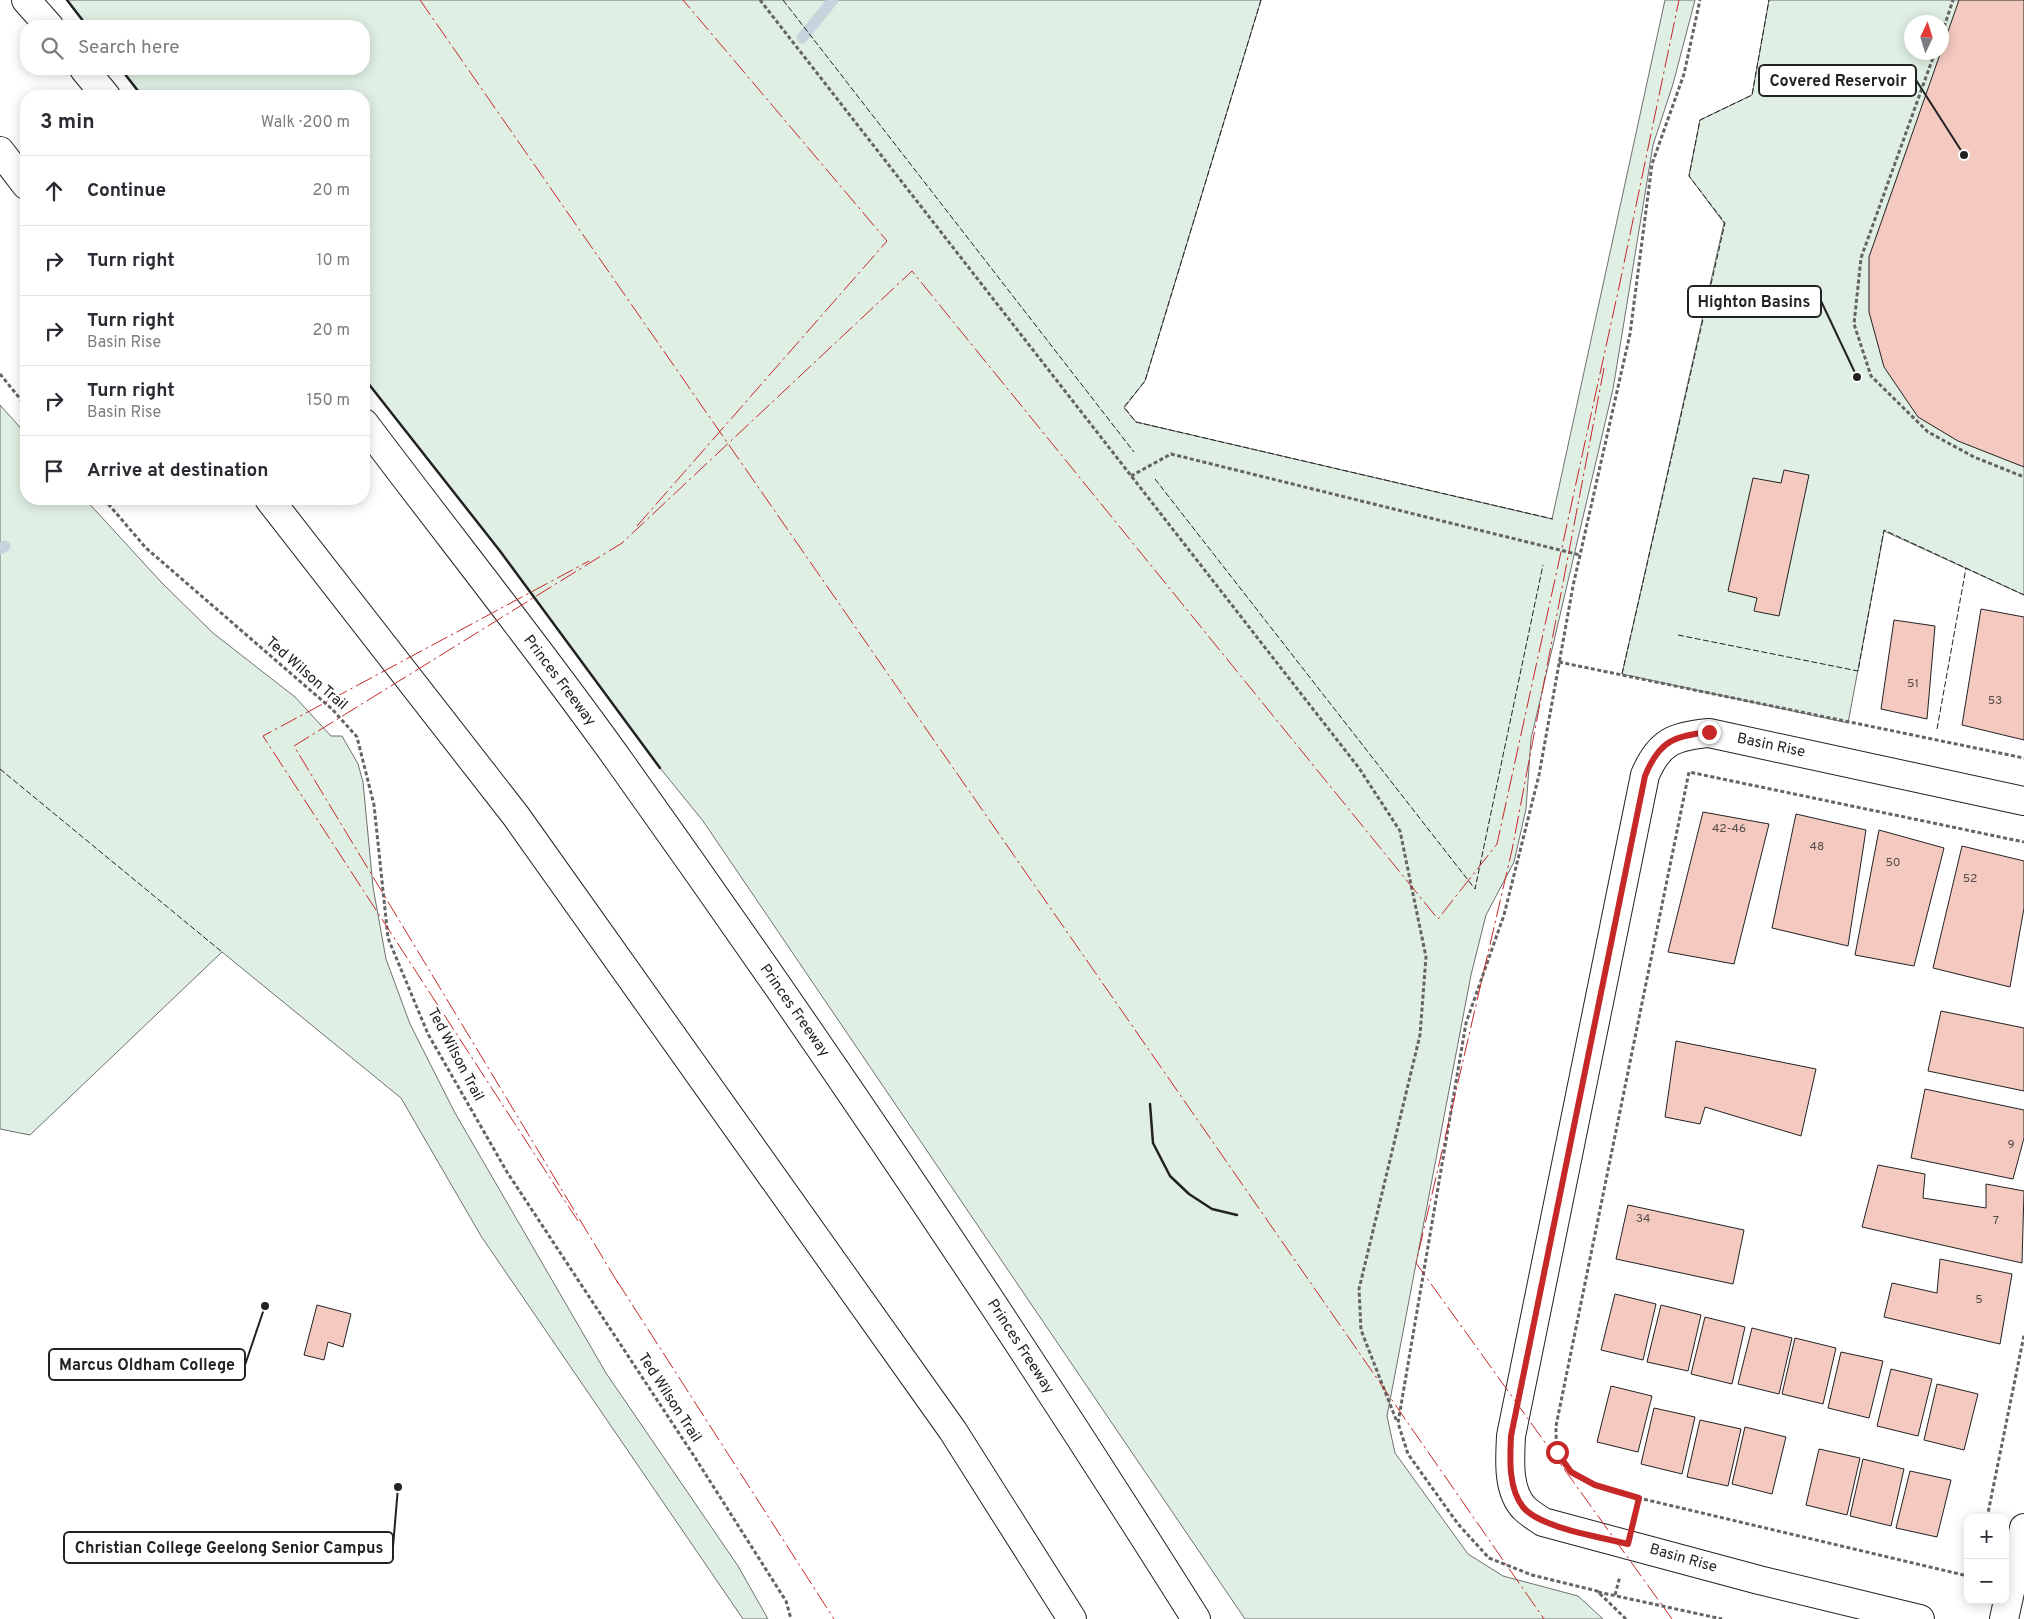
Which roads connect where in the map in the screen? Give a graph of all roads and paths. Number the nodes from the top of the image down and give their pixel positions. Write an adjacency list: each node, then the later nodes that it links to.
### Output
1 (26, 0): 6 (main road)
2 (760, 0): 15 (path)
3 (1700, 0): 19 (path)
4 (1953, 0): 5 (path)
5 (1948, 15)
6 (43, 20)
7 (1932, 60): 16 (path)
8 (89, 75): 9 (main road)
9 (101, 90)
10 (0, 151): 11 (main road)
11 (20, 177)
12 (0, 374): 13 (path)
13 (20, 399)
14 (370, 431): 35 (main road, Princes Freeway)
15 (1131, 476): 19 (path); 25 (path)
16 (2024, 477)
17 (109, 505): 33 (path, Ted Wilson Trail)
18 (275, 505): 34 (main road)
19 (1580, 555): 20 (path)
20 (1560, 662): 21 (path); 25 (path)
21 (2024, 758)
22 (2024, 801): 29 (main road, Basin Rise)
23 (2024, 842): 26 (path)
24 (2024, 1335): 27 (path)
25 (1398, 1423): 31 (path)
26 (1639, 1498): 29 (path); 30 (path)
27 (1988, 1514)
28 (2024, 1528): 39 (main road)
29 (1628, 1544): 32 (path); 38 (main road, Basin Rise)
30 (1964, 1575)
31 (1597, 1591): 32 (path); 36 (path)
32 (1615, 1595): 37 (path)
33 (791, 1619)
34 (1072, 1619)
35 (1196, 1619)
36 (1626, 1619)
37 (1722, 1619)
38 (1920, 1619)
39 (2004, 1619)

